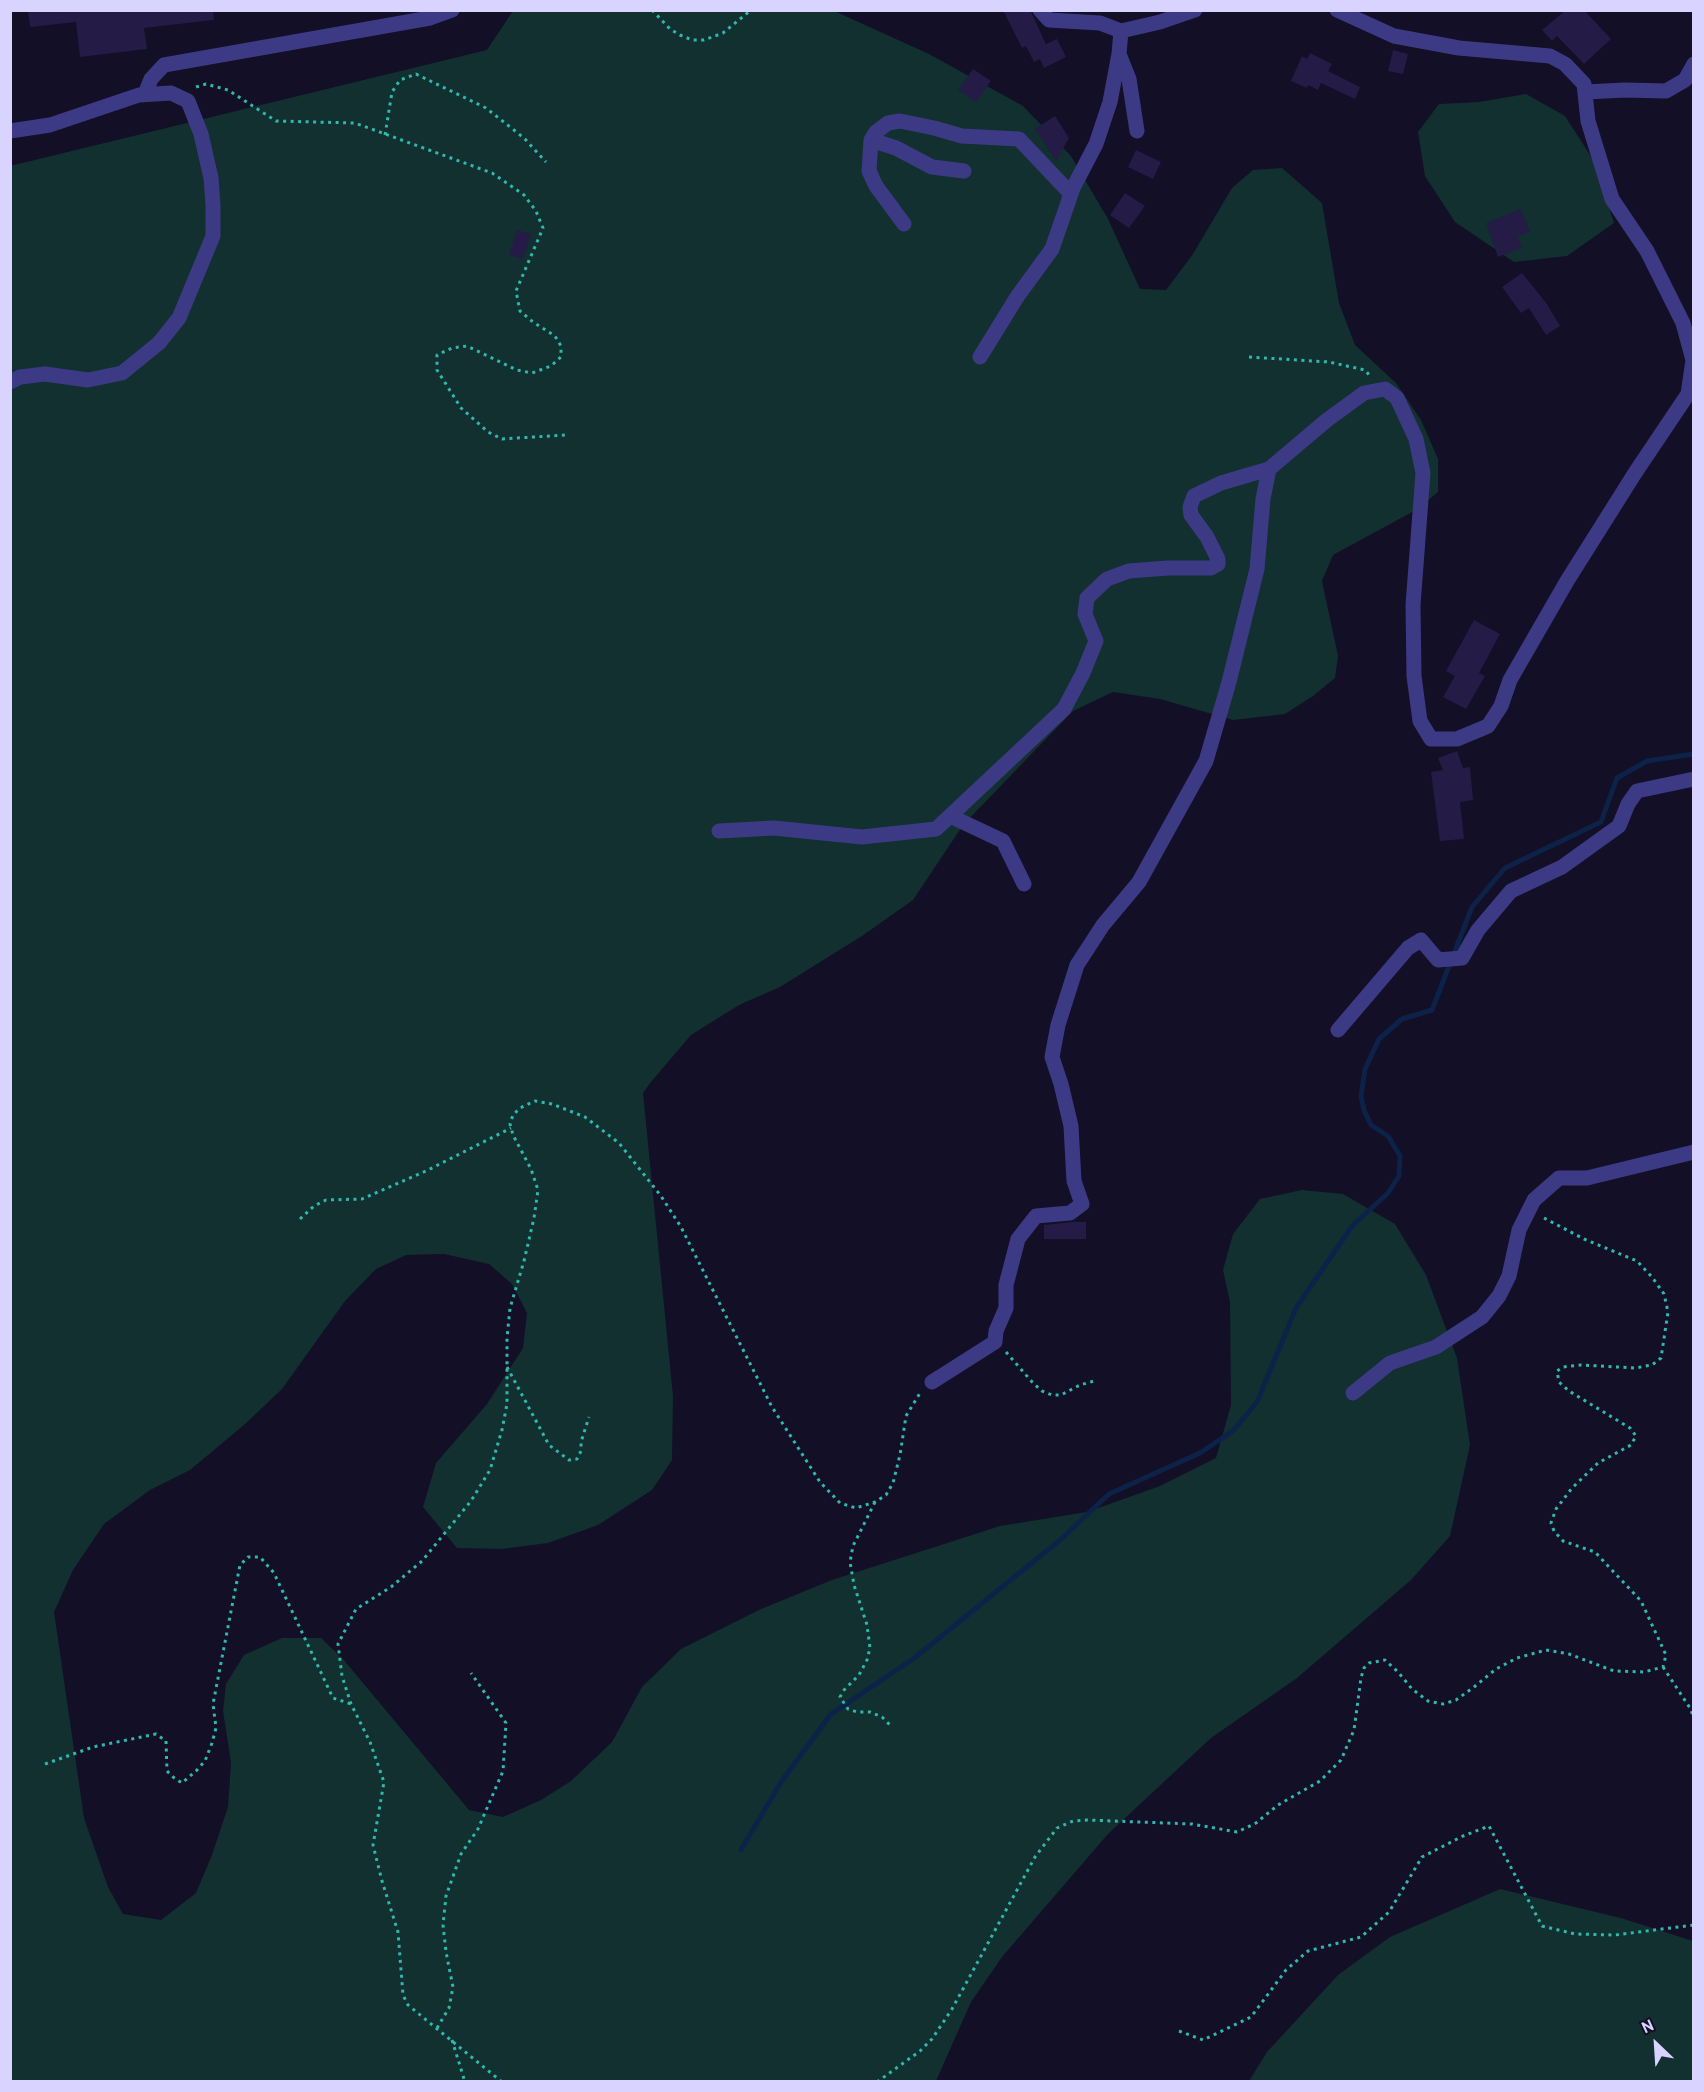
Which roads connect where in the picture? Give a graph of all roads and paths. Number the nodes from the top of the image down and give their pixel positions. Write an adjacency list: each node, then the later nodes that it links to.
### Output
1 (452, 10): 12 (street)
2 (652, 10): 3 (path)
3 (751, 10)
4 (1040, 10): 7 (street)
5 (1195, 10): 7 (street)
6 (1337, 10): 10 (street)
7 (1121, 31): 8 (street)
8 (1119, 54): 14 (street); 19 (street)
9 (1694, 64): 10 (street)
10 (1585, 92): 25 (street)
11 (171, 93): 12 (street); 15 (path); 23 (street)
12 (145, 94): 13 (street)
13 (10, 131)
14 (1137, 131)
15 (385, 135): 17 (path); 26 (path)
16 (871, 140): 18 (street); 19 (street); 20 (street)
17 (546, 162)
18 (964, 171)
19 (1071, 194): 21 (street)
20 (904, 224)
21 (980, 357)
22 (1249, 357): 24 (path)
23 (10, 382)
24 (1385, 389): 25 (street); 27 (street)
25 (1691, 390)
26 (565, 435)
27 (1269, 468): 29 (street); 37 (street)
28 (1694, 779): 32 (street)
29 (950, 816): 30 (street); 31 (street)
30 (719, 831)
31 (1024, 885)
32 (1338, 1030)
33 (511, 1128): 36 (path); 38 (path); 43 (path)
34 (1694, 1152): 35 (street)
35 (1528, 1211): 41 (street); 44 (path)
36 (300, 1219)
37 (996, 1342): 39 (path); 40 (street)
38 (507, 1366): 42 (path); 46 (path)
39 (1094, 1381)
40 (932, 1382): 43 (path)
41 (1353, 1393)
42 (589, 1417)
43 (875, 1502): 48 (path)
44 (1663, 1667): 47 (path); 56 (path)
45 (471, 1673): 51 (path)
46 (351, 1704): 49 (path); 51 (path)
47 (1694, 1718)
48 (891, 1726)
49 (45, 1764)
50 (1694, 1925): 52 (path)
51 (437, 2028): 53 (path)
52 (1179, 2031)
53 (452, 2040): 54 (path); 55 (path)
54 (465, 2082)
55 (502, 2082)
56 (877, 2082)

